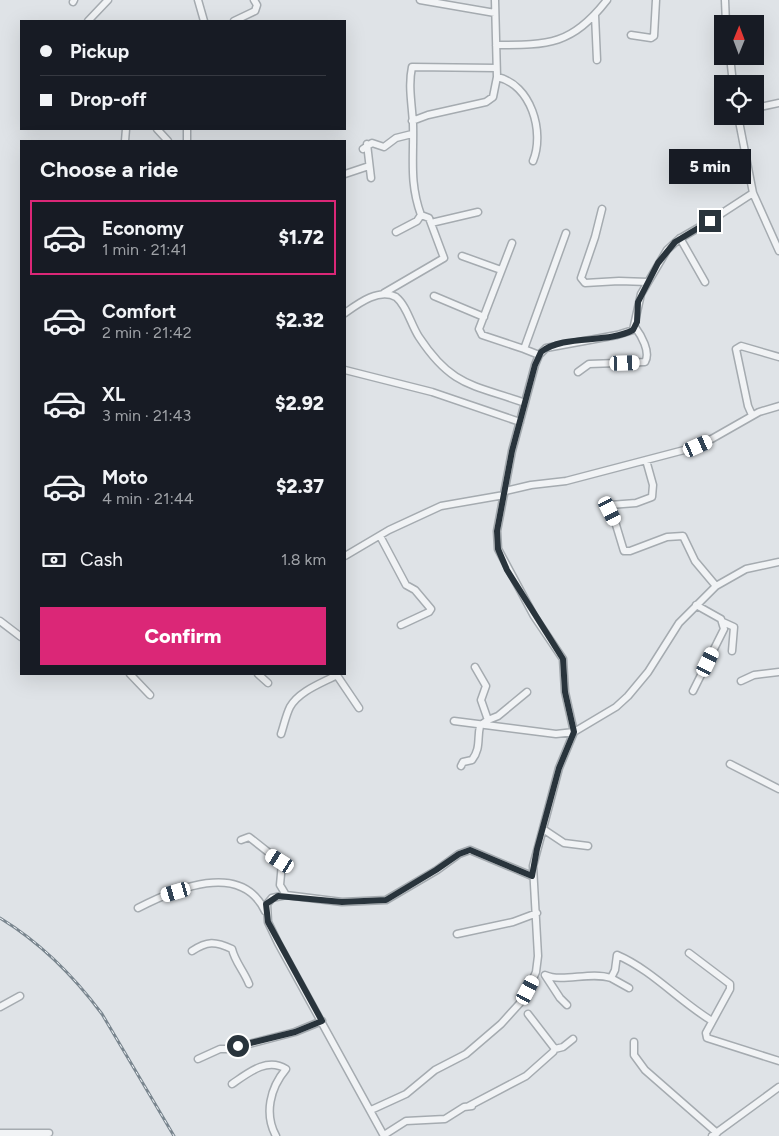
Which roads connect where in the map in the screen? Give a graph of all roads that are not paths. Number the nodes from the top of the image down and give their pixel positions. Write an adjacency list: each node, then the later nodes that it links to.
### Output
1 (108, 0): 12 (street)
2 (198, 0): 13 (street)
3 (254, 0): 14 (street)
4 (420, 0): 9 (street)
5 (495, 0): 9 (street)
6 (607, 0): 10 (street)
7 (656, 0): 15 (street)
8 (726, 0): 11 (street)
9 (496, 13): 16 (street)
10 (595, 15): 16 (street); 17 (street)
11 (726, 15)
12 (89, 20)
13 (204, 20)
14 (236, 20)
15 (631, 35)
16 (496, 45): 18 (street)
17 (597, 60)
18 (496, 68): 19 (street); 22 (street)
19 (497, 77): 22 (street); 27 (street)
20 (779, 103): 21 (street)
21 (764, 106)
22 (412, 121): 25 (street)
23 (740, 125): 31 (street)
24 (157, 130): 26 (street)
25 (412, 134): 28 (street); 34 (street)
26 (167, 140)
27 (533, 161)
28 (369, 166): 29 (street); 30 (street)
29 (346, 174)
30 (371, 178)
31 (753, 193): 39 (street); 40 (street)
32 (602, 209): 45 (street)
33 (478, 212): 35 (street)
34 (421, 215): 35 (street); 36 (street)
35 (431, 224): 47 (street)
36 (396, 232)
37 (566, 233): 52 (street)
38 (779, 234): 39 (street)
39 (772, 236): 42 (street)
40 (680, 238): 45 (street); 46 (street)
41 (512, 243): 44 (street)
42 (779, 251)
43 (462, 256): 44 (street)
44 (501, 270): 50 (street)
45 (648, 282): 51 (street)
46 (705, 282)
47 (383, 294): 49 (street); 57 (street)
48 (434, 296): 50 (street)
49 (346, 312)
50 (484, 317): 52 (street)
51 (635, 327): 53 (street); 56 (street)
52 (524, 349): 53 (street)
53 (539, 355): 57 (street)
54 (779, 357): 59 (street)
55 (346, 370): 60 (street)
56 (578, 372)
57 (524, 403): 60 (street)
58 (779, 406): 59 (street)
59 (752, 415): 61 (street)
60 (520, 422): 62 (street)
61 (646, 460): 62 (street); 66 (street)
62 (505, 493): 63 (street); 88 (street)
63 (380, 536): 64 (street); 70 (street)
64 (346, 555)
65 (779, 563): 66 (street)
66 (716, 586): 67 (street)
67 (696, 604): 69 (street); 88 (street)
68 (0, 621): 71 (street)
69 (723, 622): 72 (street); 82 (street)
70 (401, 625)
71 (20, 636)
72 (732, 651)
73 (475, 667): 85 (street)
74 (779, 672): 79 (street)
75 (131, 675): 83 (street)
76 (259, 675): 80 (street)
77 (335, 675): 89 (street)
78 (338, 675): 84 (street)
79 (741, 681)
80 (268, 683)
81 (527, 692): 85 (street)
82 (693, 692)
83 (150, 695)
84 (360, 708)
85 (488, 720): 87 (street)
86 (454, 721): 87 (street)
87 (480, 726): 88 (street); 91 (street)
88 (574, 732): 93 (street)
89 (281, 734)
90 (730, 764): 92 (street)
91 (461, 766)
92 (779, 789)
93 (543, 829): 95 (street); 96 (street)
94 (241, 840): 97 (street)
95 (588, 846)
96 (532, 876): 97 (street); 100 (street)
97 (286, 895): 99 (street)
98 (138, 908): 99 (street)
99 (266, 912): 113 (street)
100 (537, 913): 101 (street); 104 (street)
101 (457, 934)
102 (192, 951): 107 (street)
103 (689, 953): 114 (street)
104 (537, 967): 105 (street); 122 (street)
105 (545, 975): 106 (street); 110 (street)
106 (612, 978): 108 (street); 114 (street)
107 (249, 984)
108 (629, 988)
109 (20, 996): 111 (street)
110 (567, 1005)
111 (0, 1006)
112 (528, 1014): 117 (street)
113 (322, 1021): 118 (street); 122 (street)
114 (712, 1021): 119 (street)
115 (573, 1039): 117 (street)
116 (634, 1042): 125 (street)
117 (555, 1049): 126 (street)
118 (198, 1059)
119 (779, 1061)
120 (232, 1084): 127 (street)
121 (779, 1089): 125 (street)
122 (371, 1110): 126 (street)
123 (0, 1133): 124 (street)
124 (49, 1133)
125 (715, 1134)
126 (384, 1135)
127 (276, 1136)

